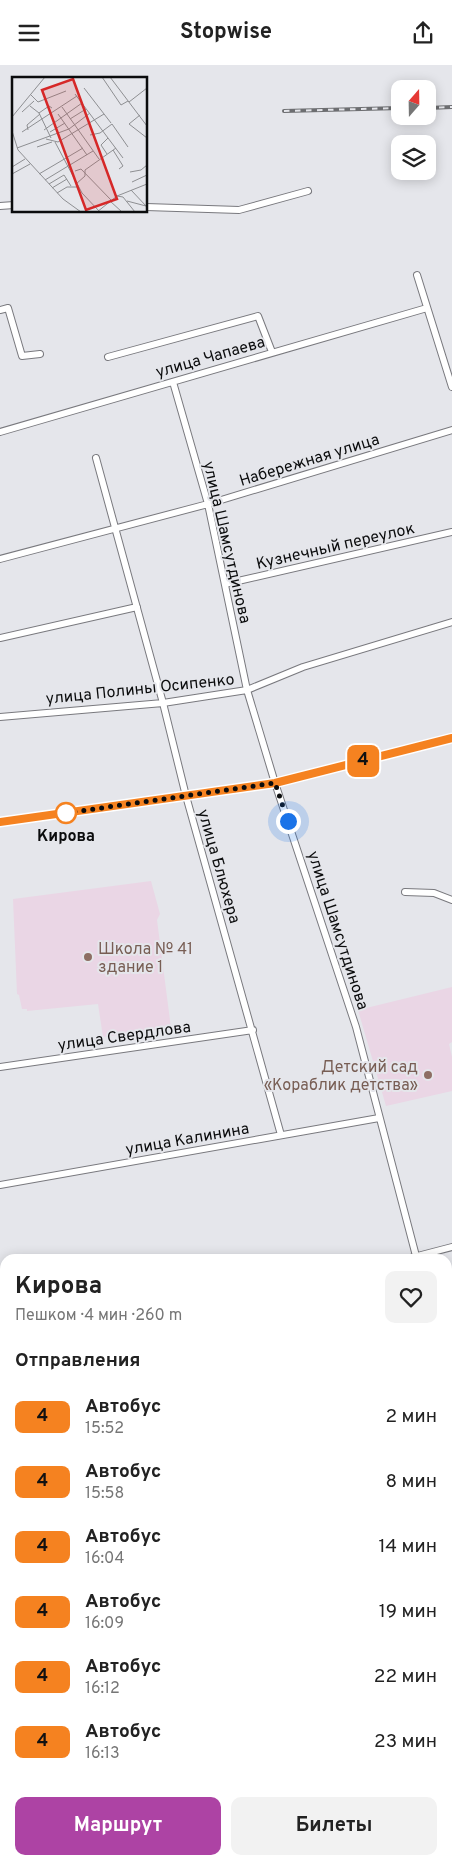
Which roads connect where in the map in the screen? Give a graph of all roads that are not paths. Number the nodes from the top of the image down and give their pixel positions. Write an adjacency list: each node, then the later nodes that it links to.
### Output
1 (308, 191): 2 (street)
2 (148, 207)
3 (417, 275): 4 (street)
4 (427, 308): 6 (street, улица Чапаева); 10 (street)
5 (0, 310): 7 (street)
6 (272, 352): 8 (street, улица Чапаева); 9 (street, улица Чапаева)
7 (40, 354)
8 (108, 357)
9 (173, 382): 12 (street, улица Чапаева); 14 (street, улица Шамсутдинова)
10 (452, 387)
11 (452, 430): 14 (street, Набережная улица)
12 (0, 432)
13 (96, 458): 15 (street, улица Блюхера)
14 (208, 504): 15 (street, Набережная улица); 18 (street, улица Шамсутдинова)
15 (115, 529): 17 (street, Набережная улица); 19 (street, улица Блюхера)
16 (452, 533): 18 (street, Кузнечный переулок)
17 (0, 559)
18 (224, 584): 22 (street, улица Шамсутдинова)
19 (137, 607): 21 (street); 23 (street, улица Блюхера)
20 (452, 622): 22 (street, улица Полины Осипенко)
21 (0, 637)
22 (247, 690): 23 (street, улица Полины Осипенко); 26 (street, улица Шамсутдинова)
23 (163, 703): 24 (street, улица Полины Осипенко); 27 (street, улица Блюхера)
24 (0, 717)
25 (452, 738): 26 (street)
26 (275, 783): 27 (street); 33 (street, улица Шамсутдинова)
27 (186, 796): 28 (street); 31 (street, улица Блюхера)
28 (0, 823)
29 (405, 892): 30 (street)
30 (452, 900)
31 (253, 1030): 32 (street, улица Свердлова); 34 (street, улица Блюхера)
32 (0, 1067)
33 (379, 1118): 34 (street, улица Калинина); 37 (street, улица Шамсутдинова)
34 (281, 1135): 35 (street, улица Калинина)
35 (0, 1185)
36 (452, 1247): 38 (street)
37 (415, 1254)
38 (424, 1254)

